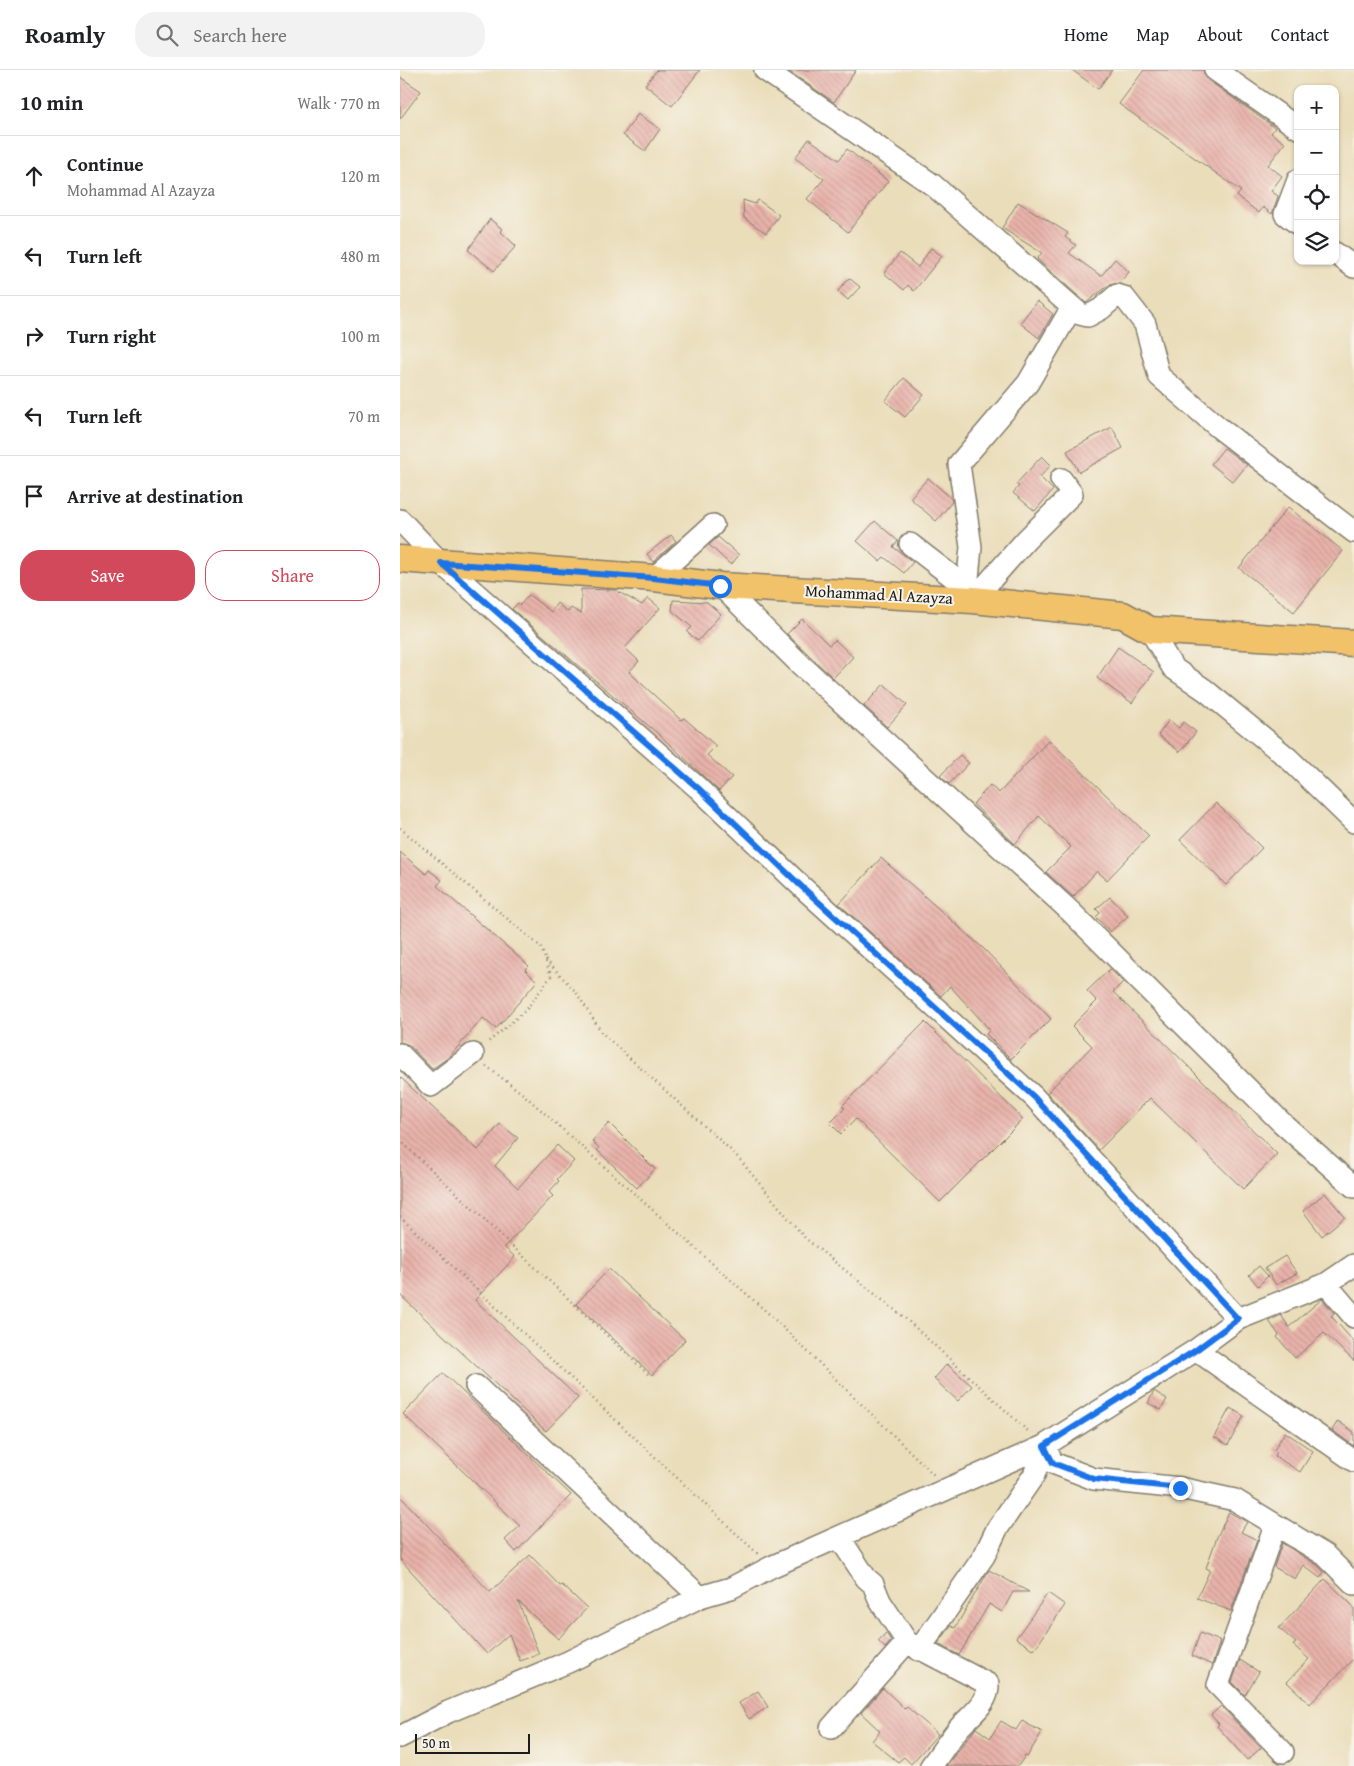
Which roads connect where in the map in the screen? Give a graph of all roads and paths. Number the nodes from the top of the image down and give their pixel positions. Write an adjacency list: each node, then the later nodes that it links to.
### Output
1 (765, 70): 8 (street)
2 (1214, 70): 3 (street)
3 (1294, 125)
4 (1294, 190): 5 (street)
5 (1294, 221)
6 (1339, 256): 7 (street)
7 (1354, 267)
8 (1072, 307): 12 (street); 18 (street)
9 (1061, 479): 18 (street)
10 (400, 520): 15 (street)
11 (713, 525): 16 (street)
12 (1354, 532)
13 (910, 544): 18 (street)
14 (400, 559): 15 (main road, Mohammad Al Azayza)
15 (441, 563): 16 (main road, Mohammad Al Azayza); 32 (street)
16 (654, 578): 17 (main road, Mohammad Al Azayza)
17 (720, 586): 18 (main road, Mohammad Al Azayza); 27 (street)
18 (970, 594): 19 (main road, Mohammad Al Azayza)
19 (1150, 630): 20 (main road, Mohammad Al Azayza); 21 (street)
20 (1354, 643)
21 (1354, 822)
22 (400, 828): 23 (path)
23 (545, 959): 25 (path); 36 (path)
24 (400, 1054): 25 (street)
25 (473, 1054): 38 (path)
26 (400, 1140): 34 (path)
27 (1354, 1187)
28 (400, 1217): 41 (path)
29 (1354, 1265): 30 (street)
30 (1326, 1284): 31 (street); 32 (street)
31 (1354, 1317)
32 (1238, 1319): 33 (street)
33 (1196, 1350): 36 (street); 37 (street)
34 (650, 1375)
35 (476, 1386): 43 (street)
36 (1044, 1446): 38 (street); 39 (street); 44 (street)
37 (1354, 1461)
38 (949, 1489): 40 (street)
39 (1275, 1526): 42 (street); 47 (street)
40 (839, 1537): 41 (street); 44 (street)
41 (771, 1566): 43 (street)
42 (1354, 1584)
43 (700, 1597): 46 (street)
44 (913, 1646): 45 (street); 48 (street)
45 (831, 1728)
46 (400, 1737)
47 (1283, 1752)
48 (931, 1766)

